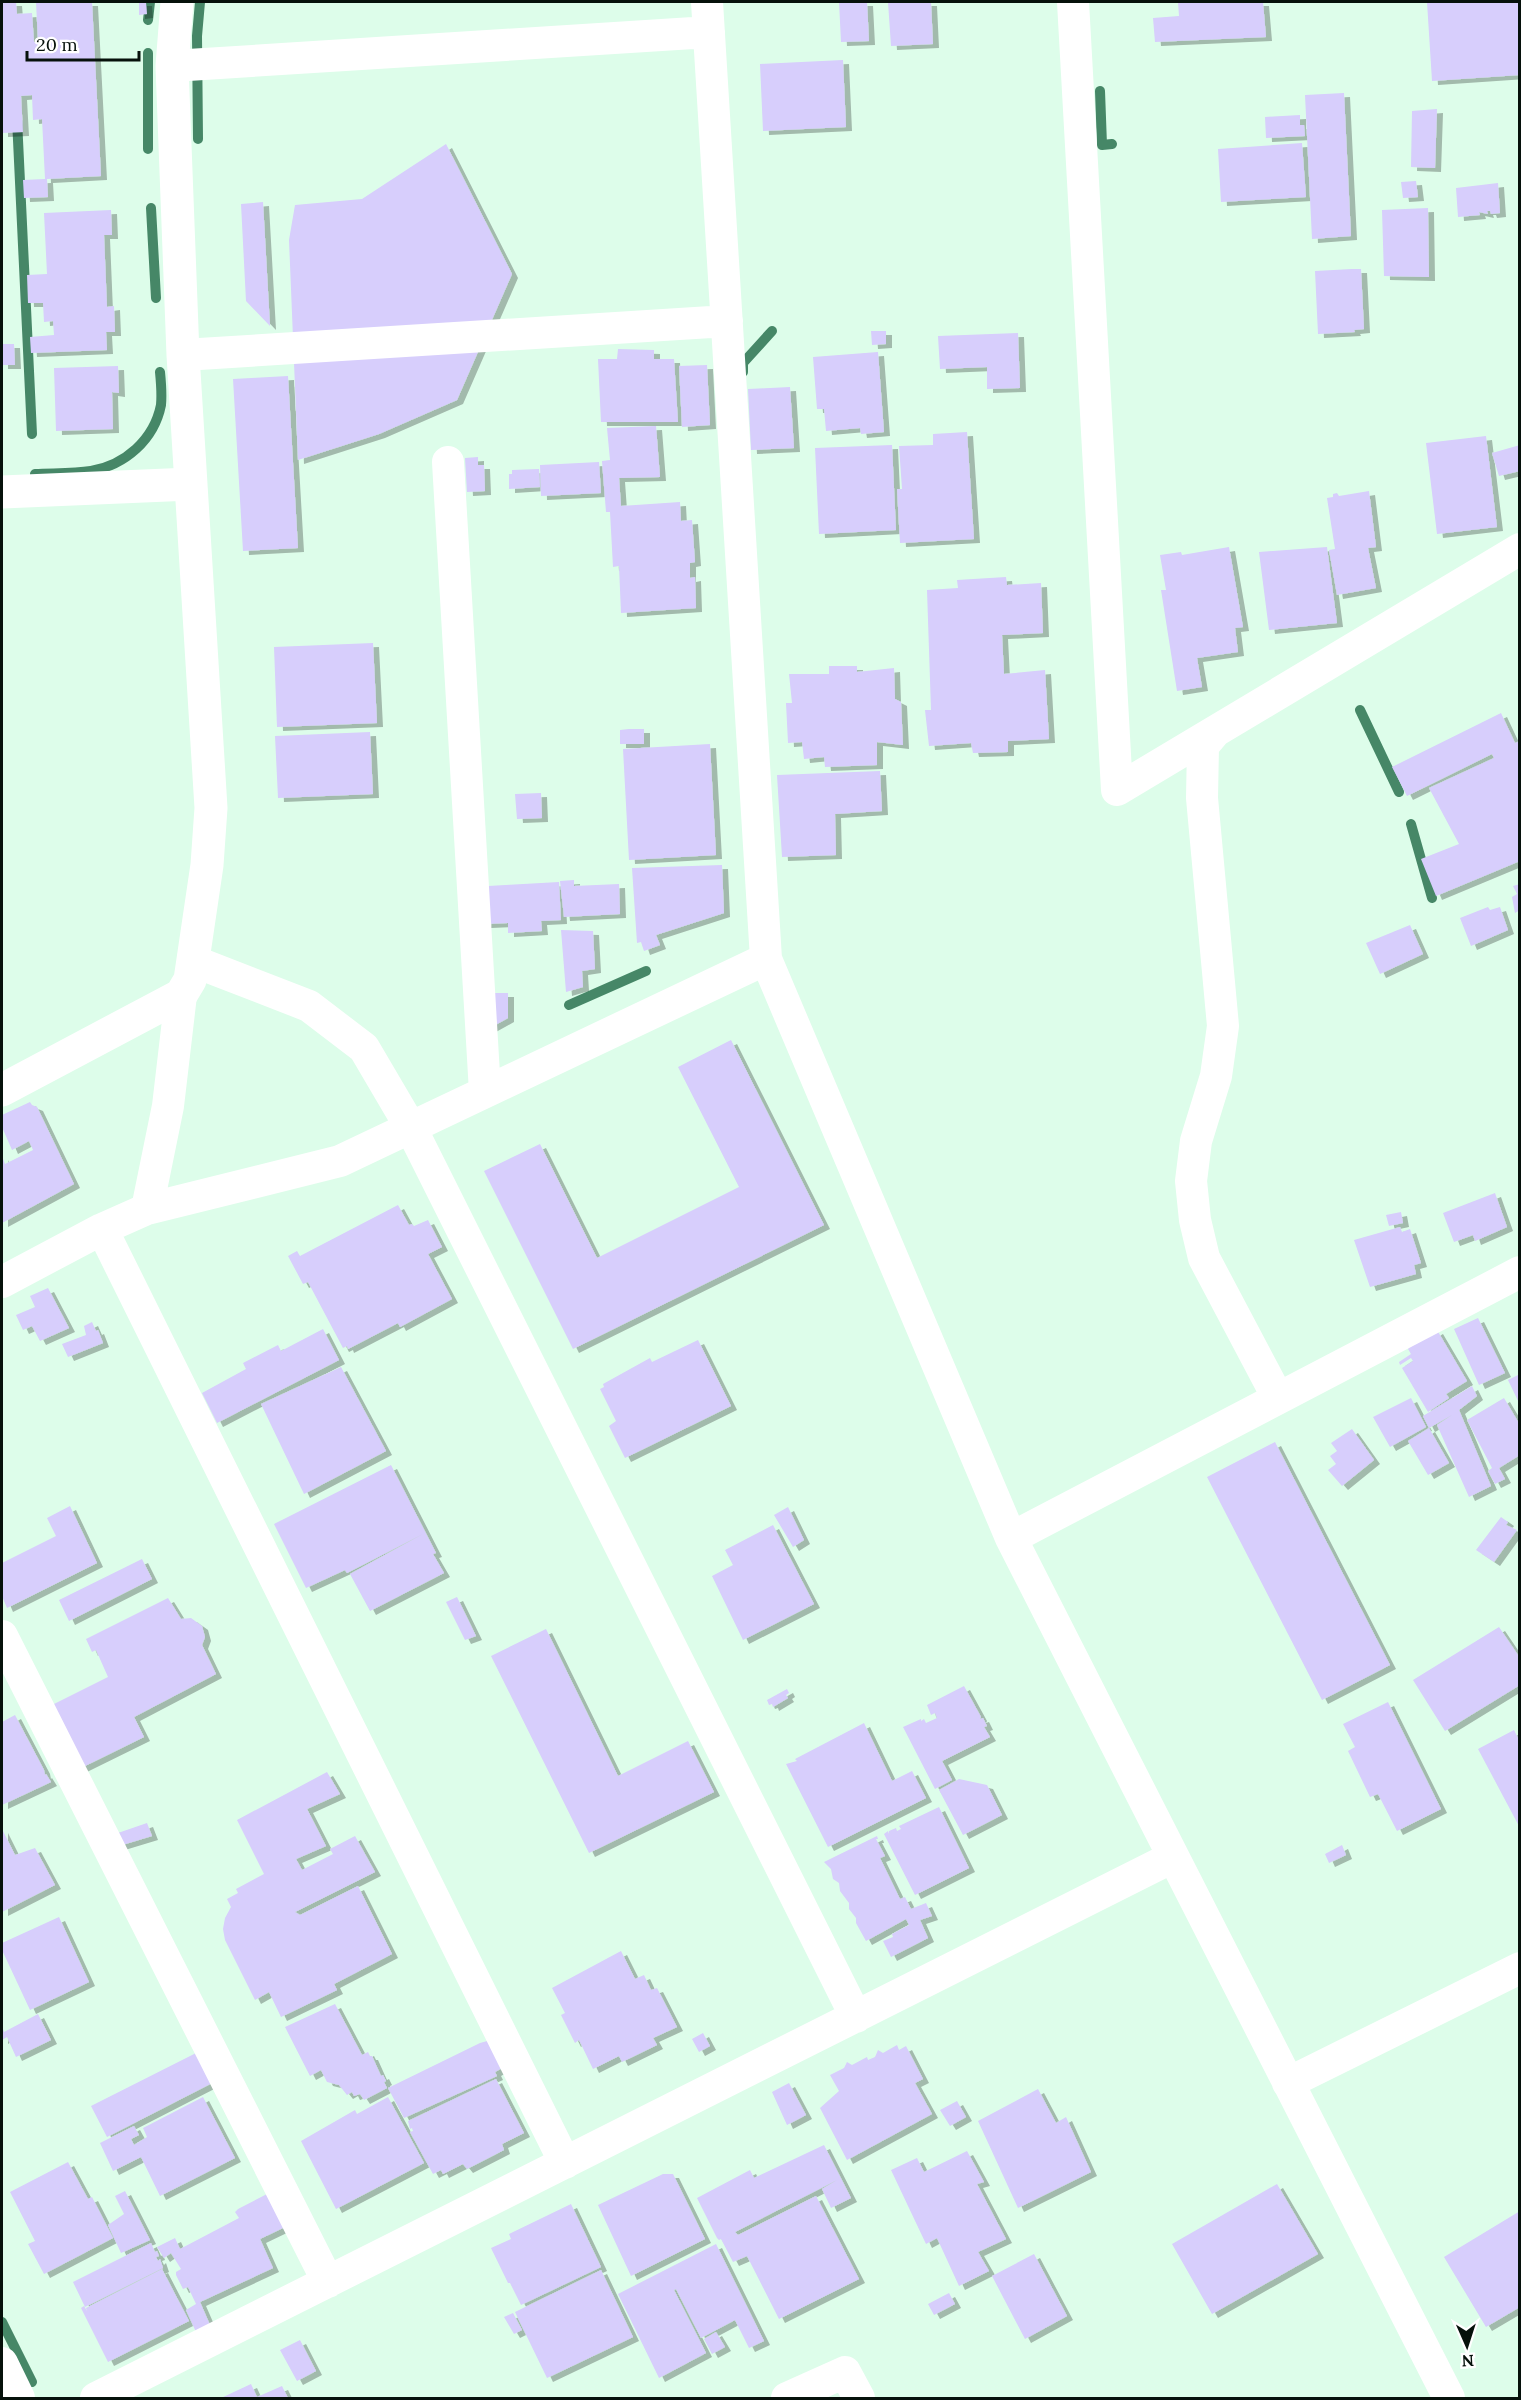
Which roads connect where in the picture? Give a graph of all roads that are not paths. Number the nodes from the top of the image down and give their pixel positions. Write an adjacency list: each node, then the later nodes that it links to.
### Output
1 (177, 2): 5 (main road)
2 (707, 2): 4 (street)
3 (1073, 2): 12 (street)
4 (708, 32): 5 (street); 6 (street)
5 (172, 66): 7 (main road)
6 (727, 321): 7 (street); 13 (street)
7 (183, 355): 9 (main road)
8 (448, 462): 17 (street)
9 (191, 484): 10 (main road); 14 (main road)
10 (2, 492)
11 (1520, 549): 12 (street)
12 (1214, 733): 23 (street)
13 (766, 959): 17 (street); 24 (street)
14 (193, 961): 15 (main road); 18 (street)
15 (181, 995): 16 (main road); 19 (street)
16 (7, 1080)
17 (485, 1092): 18 (street)
18 (411, 1128): 19 (street); 28 (street)
19 (147, 1209): 20 (street)
20 (102, 1229): 22 (street); 30 (street)
21 (1520, 1272): 23 (street)
22 (2, 1282)
23 (1278, 1398): 24 (street)
24 (1011, 1538): 26 (street)
25 (2, 1636): 31 (street)
26 (1173, 1857): 28 (street); 29 (street)
27 (1520, 1968): 29 (street)
28 (856, 2017): 30 (street)
29 (1288, 2083): 37 (street)
30 (565, 2163): 31 (street)
31 (328, 2282): 34 (street)
32 (2, 2363): 33 (street)
33 (19, 2398)
34 (96, 2398)
35 (787, 2398): 36 (street)
36 (859, 2398)
37 (1449, 2398)

